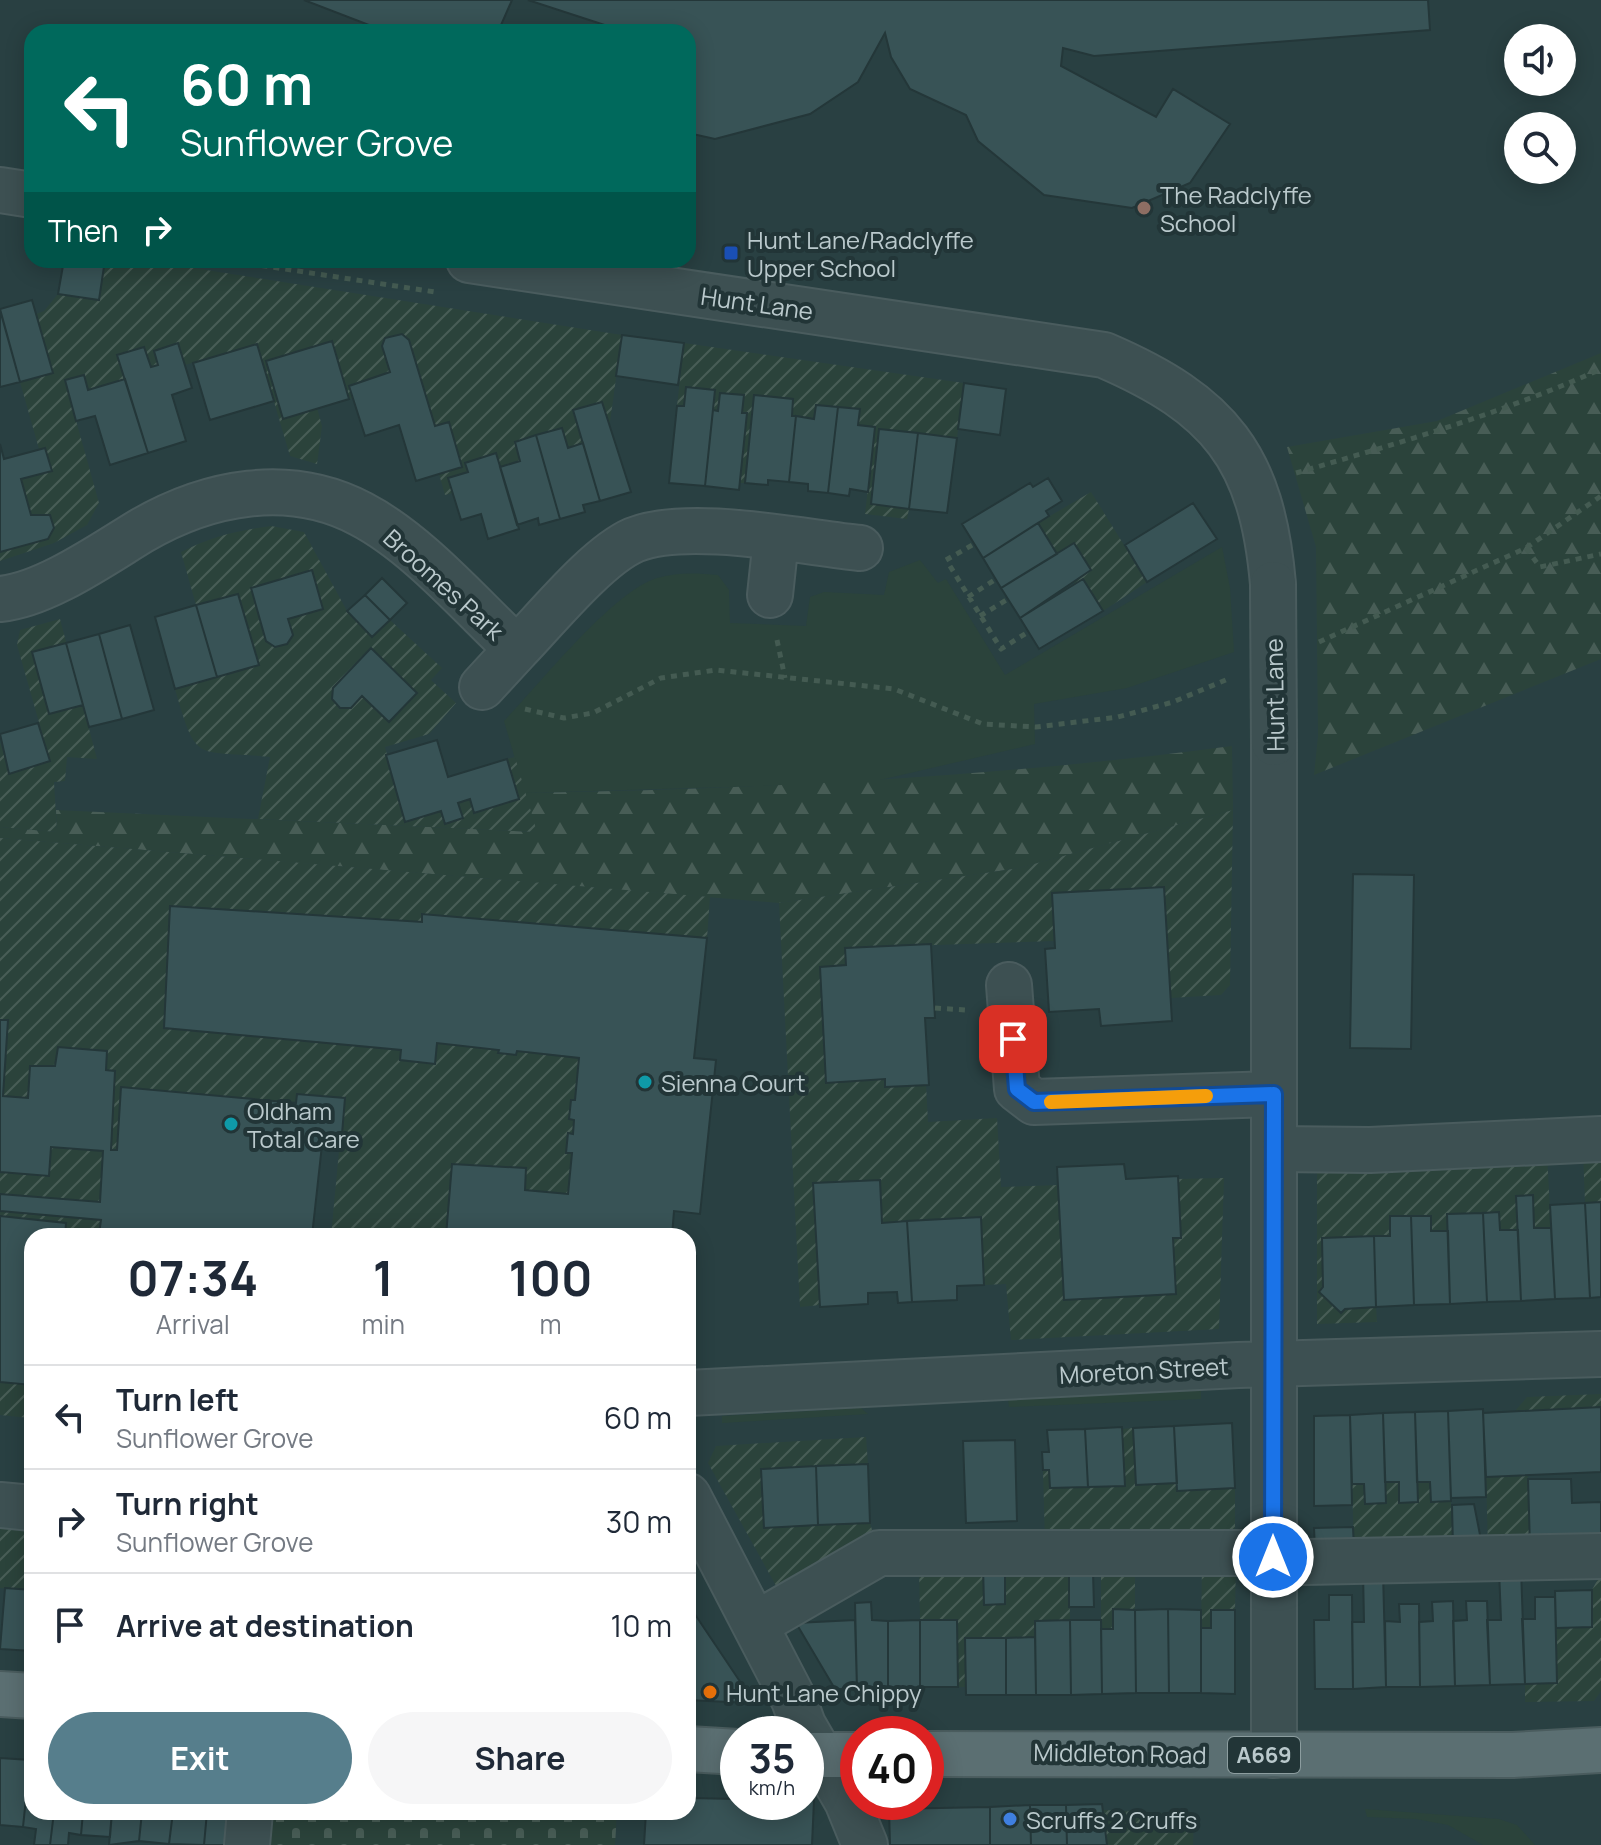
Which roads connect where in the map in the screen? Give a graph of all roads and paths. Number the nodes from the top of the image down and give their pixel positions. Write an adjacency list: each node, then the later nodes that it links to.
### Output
1 (0, 190): 2 (street)
2 (24, 194)
3 (579, 268): 4 (street, Hunt Lane)
4 (647, 273): 24 (street, Hunt Lane, bridge)
5 (1601, 369): 6 (path)
6 (1286, 475)
7 (1601, 496): 11 (path)
8 (776, 539): 10 (street, Broomes Park); 14 (street); 21 (street, Broomes Park)
9 (974, 544): 15 (path)
10 (860, 548)
11 (1526, 548): 12 (path); 20 (path)
12 (1601, 554)
13 (996, 579): 15 (path)
14 (770, 595)
15 (968, 597): 18 (path)
16 (0, 599): 21 (street, Broomes Park)
17 (1008, 599): 18 (path)
18 (980, 616): 19 (path)
19 (1028, 632)
20 (1304, 648)
21 (496, 672): 22 (path)
22 (1232, 678)
23 (1009, 985): 24 (street)
24 (1274, 1094): 26 (street, Hunt Lane)
25 (1601, 1139): 26 (street)
26 (1275, 1149): 28 (street, Hunt Lane)
27 (1601, 1354): 28 (street, Moreton Street)
28 (1272, 1366): 29 (street, Moreton Street); 35 (street, Hunt Lane)
29 (696, 1393)
30 (0, 1505): 31 (street)
31 (24, 1507)
32 (696, 1531): 34 (street)
33 (1601, 1556): 35 (street)
34 (702, 1557): 36 (street)
35 (1273, 1557): 36 (street); 43 (street, Hunt Lane)
36 (756, 1624): 44 (street)
37 (0, 1694): 38 (main road)
38 (24, 1696)
39 (696, 1749): 41 (main road)
40 (1601, 1750): 43 (main road, Middleton Road / A669)
41 (720, 1751)
42 (944, 1754): 43 (main road, Middleton Road / A669)
43 (1274, 1755)
44 (829, 1756): 47 (street)
45 (249, 1820): 46 (street)
46 (247, 1845)
47 (865, 1845)

